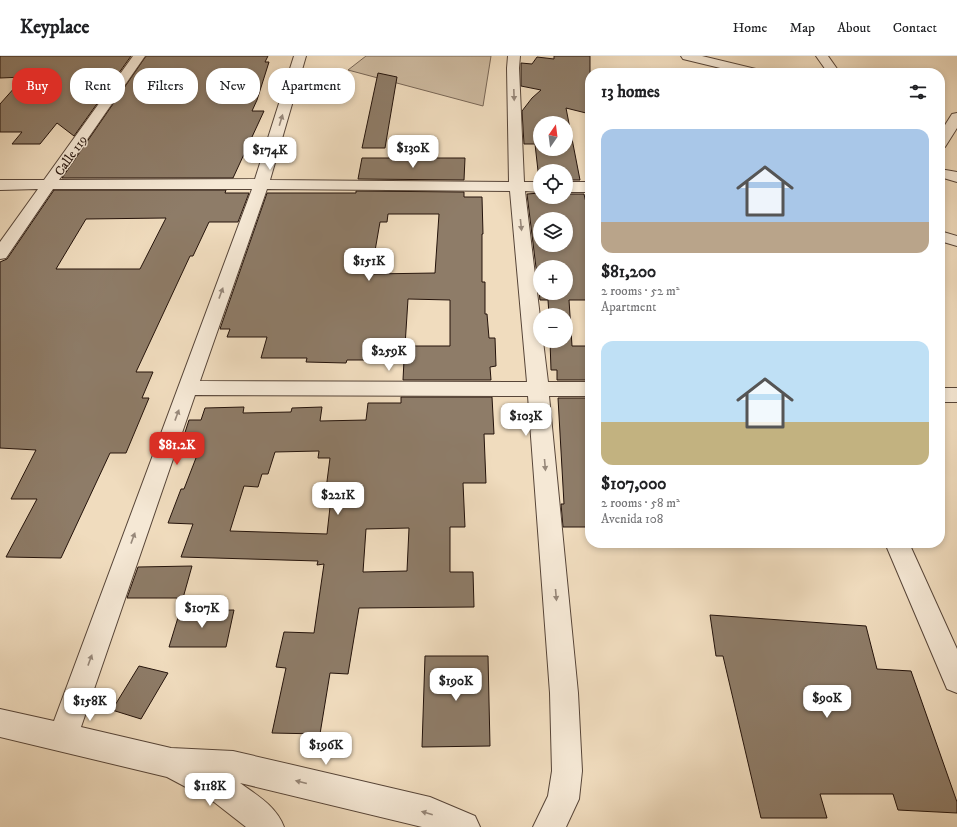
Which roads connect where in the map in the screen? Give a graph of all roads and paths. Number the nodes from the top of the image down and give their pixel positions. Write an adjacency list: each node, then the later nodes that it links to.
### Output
1 (139, 56): 14 (street, Calle 119)
2 (300, 56): 12 (street, one-way to 2)
3 (514, 56): 15 (street, one-way to 15)
4 (822, 56): 7 (street)
5 (688, 60): 6 (street)
6 (730, 68)
7 (830, 68)
8 (953, 117): 9 (street)
9 (945, 134)
10 (945, 174): 11 (street)
11 (957, 177)
12 (261, 184): 14 (street); 15 (street); 22 (street, one-way to 12)
13 (0, 185): 14 (street)
14 (49, 185): 21 (street, Calle 119)
15 (517, 187): 16 (street); 23 (street, one-way to 23)
16 (533, 187)
17 (573, 187): 18 (street)
18 (585, 187)
19 (945, 237): 20 (street)
20 (957, 241)
21 (0, 254)
22 (187, 388): 23 (street); 30 (street, one-way to 22)
23 (538, 388): 24 (street); 34 (street, one-way to 34)
24 (585, 389)
25 (945, 395): 26 (street)
26 (957, 395)
27 (899, 548): 28 (street)
28 (957, 680)
29 (0, 723): 30 (street)
30 (63, 737): 31 (street)
31 (171, 763): 32 (street); 33 (street, one-way to 31)
32 (268, 827)
33 (464, 827)
34 (548, 827)

